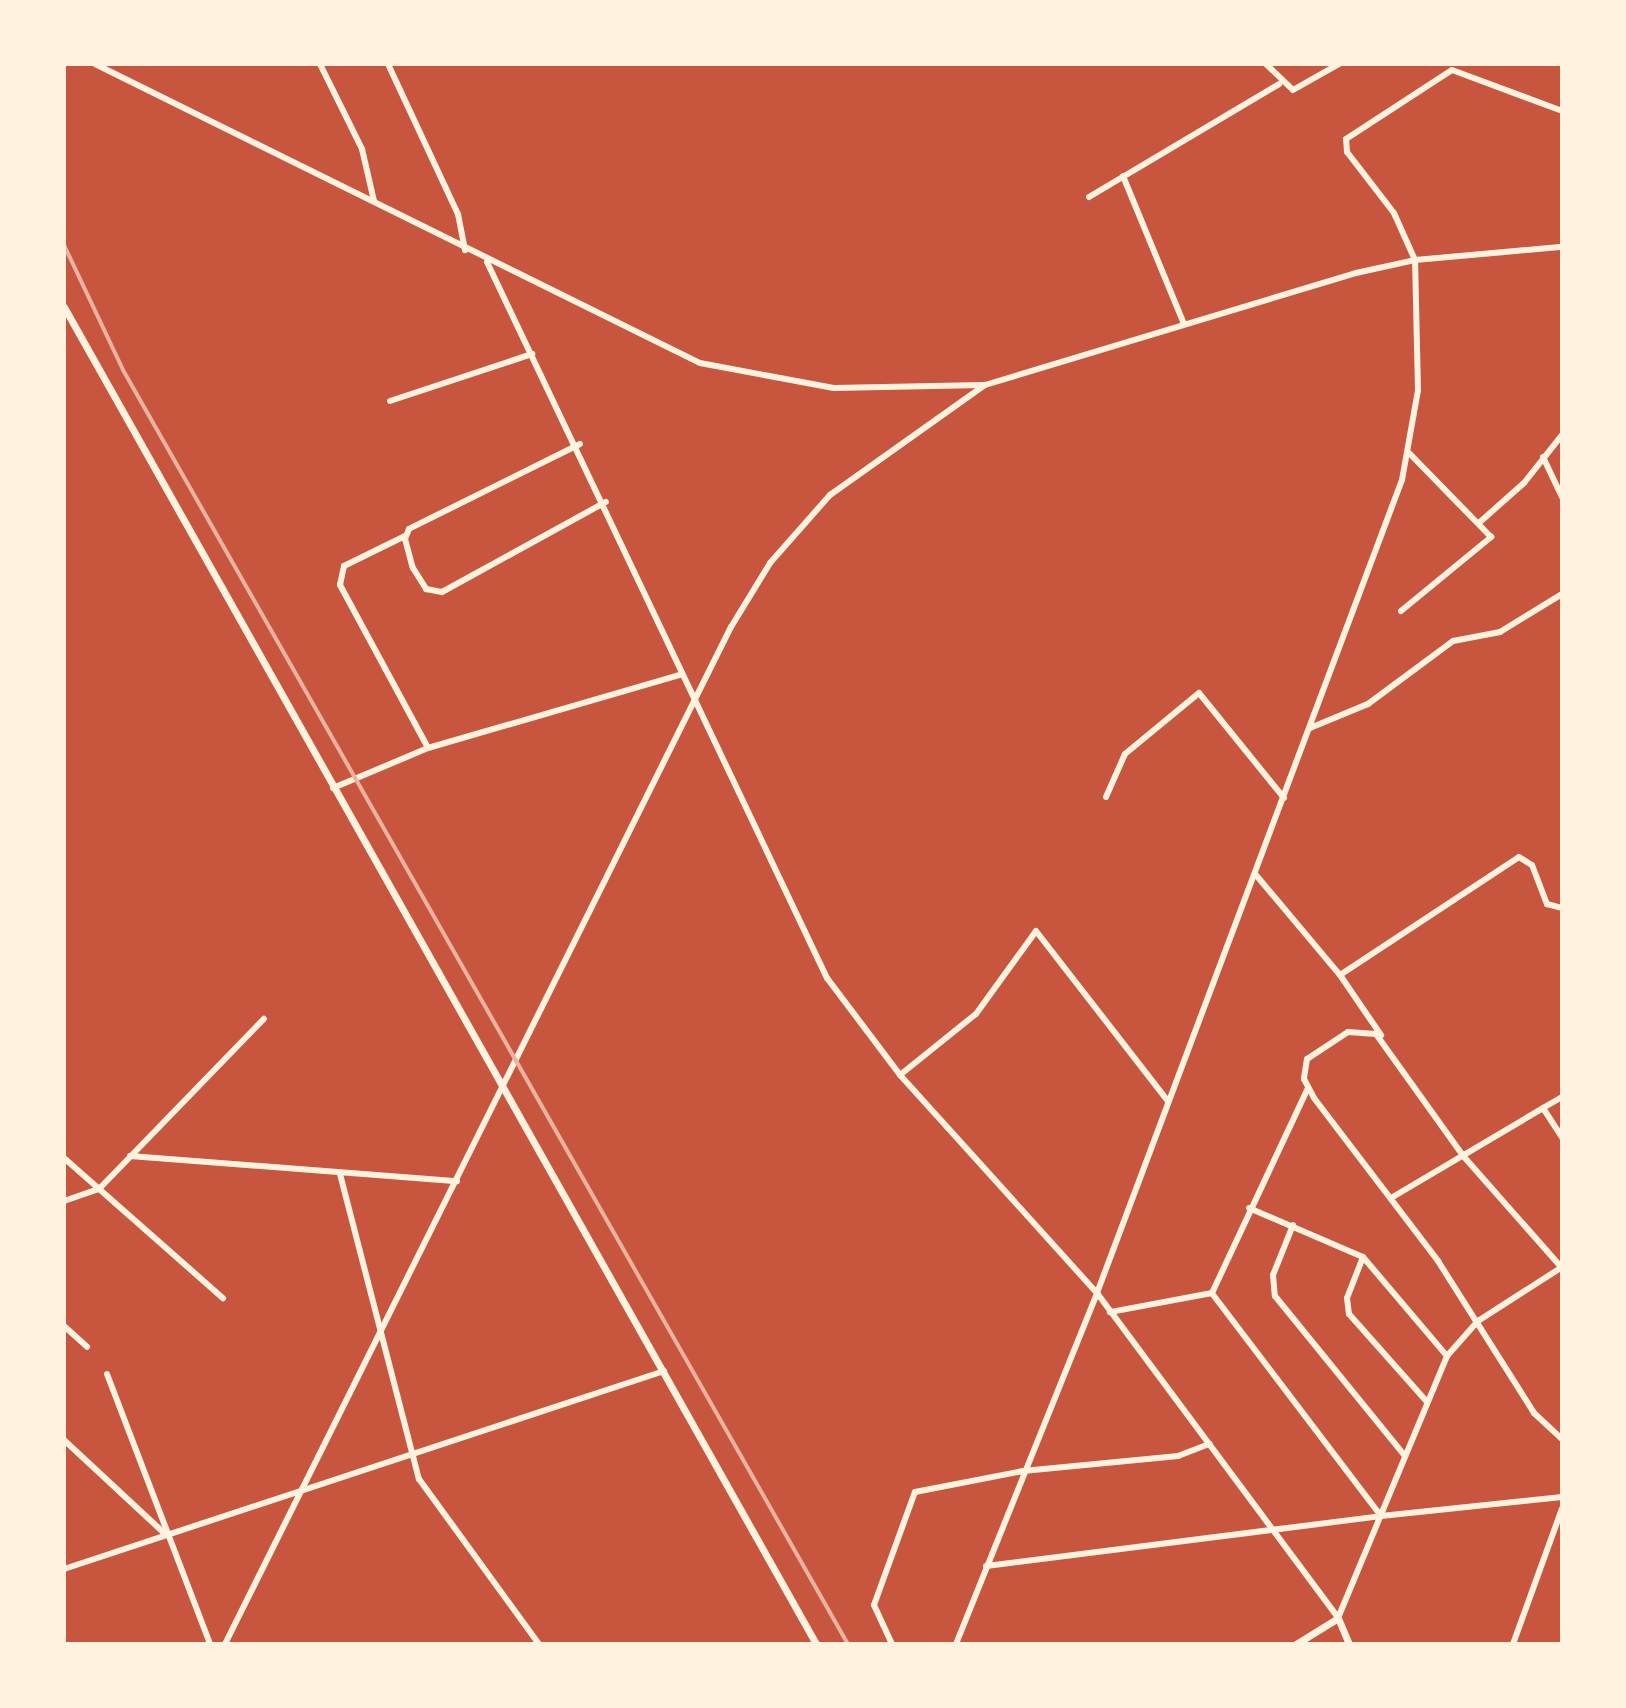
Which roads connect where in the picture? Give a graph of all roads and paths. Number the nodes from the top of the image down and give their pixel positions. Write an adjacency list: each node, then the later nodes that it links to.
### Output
1 (95, 64): 10 (street)
2 (320, 64): 10 (street)
3 (388, 64): 12 (street)
4 (1266, 64): 6 (street)
5 (1339, 64): 6 (street)
6 (1279, 84): 8 (street)
7 (1562, 111): 13 (street)
8 (1123, 176): 9 (street); 16 (street)
9 (1089, 197)
10 (374, 202): 12 (street)
11 (1562, 247): 13 (street)
12 (465, 250): 14 (street)
13 (1415, 260): 16 (street); 22 (street)
14 (487, 262): 17 (street); 18 (street)
15 (64, 307): 34 (street)
16 (1184, 324): 18 (street)
17 (532, 354): 19 (street); 21 (street)
18 (985, 385): 31 (street)
19 (390, 401)
20 (1562, 435): 23 (street)
21 (580, 444): 25 (street); 27 (street)
22 (1409, 453): 26 (street); 32 (street)
23 (1543, 457): 24 (street); 26 (street)
24 (1562, 497)
25 (606, 502): 27 (street); 30 (street)
26 (1480, 522): 29 (street)
27 (405, 536): 33 (street)
28 (1562, 594): 32 (street)
29 (1401, 611)
30 (682, 674): 31 (street); 33 (street)
31 (694, 700): 42 (street); 43 (street)
32 (1310, 728): 36 (street)
33 (428, 748): 34 (street)
34 (333, 788): 43 (street)
35 (1106, 797): 36 (street)
36 (1284, 798): 37 (street)
37 (1256, 875): 39 (street); 46 (street)
38 (1562, 908): 39 (street)
39 (1340, 975): 41 (street)
40 (264, 1019): 49 (street)
41 (1385, 1042): 44 (street); 50 (street)
42 (900, 1075): 46 (street); 61 (street)
43 (501, 1087): 53 (street); 70 (street)
44 (1308, 1088): 55 (street); 57 (street)
45 (1562, 1097): 47 (street)
46 (1167, 1100): 61 (street)
47 (1543, 1108): 48 (street); 50 (street)
48 (1562, 1137)
49 (130, 1156): 52 (street); 54 (street)
50 (1464, 1157): 55 (street); 60 (street)
51 (64, 1158): 54 (street)
52 (340, 1174): 53 (street); 67 (street)
53 (457, 1181): 67 (street)
54 (99, 1189): 56 (street); 63 (street)
55 (1391, 1198): 65 (street)
56 (64, 1201)
57 (1249, 1208): 58 (street); 62 (street)
58 (1293, 1225): 59 (street); 76 (street)
59 (1363, 1257): 69 (street); 72 (street)
60 (1562, 1267): 65 (street)
61 (1097, 1293): 64 (street); 78 (street)
62 (1212, 1293): 64 (street); 82 (street)
63 (223, 1298)
64 (1110, 1312): 75 (street)
65 (1478, 1321): 69 (street); 73 (street)
66 (64, 1326): 68 (street)
67 (386, 1328): 77 (street); 79 (street)
68 (87, 1347)
69 (1447, 1356): 72 (street)
70 (664, 1371): 77 (street); 91 (street)
71 (107, 1374): 84 (street)
72 (1427, 1402): 76 (street)
73 (1562, 1439)
74 (64, 1440): 84 (street)
75 (1210, 1444): 78 (street); 83 (street)
76 (1405, 1456): 82 (street)
77 (413, 1458): 79 (street); 88 (street)
78 (1023, 1471): 85 (street); 92 (street)
79 (300, 1492): 84 (street); 90 (street)
80 (1562, 1497): 82 (street)
81 (1562, 1509): 96 (street)
82 (1381, 1516): 83 (street); 87 (street)
83 (1275, 1530): 85 (street); 87 (street)
84 (167, 1536): 86 (street); 89 (street)
85 (986, 1566): 93 (street)
86 (64, 1569)
87 (1338, 1618): 94 (street); 95 (street)
88 (535, 1643)
89 (210, 1644)
90 (225, 1644)
91 (816, 1644)
92 (892, 1644)
93 (956, 1644)
94 (1296, 1644)
95 (1349, 1644)
96 (1513, 1644)

